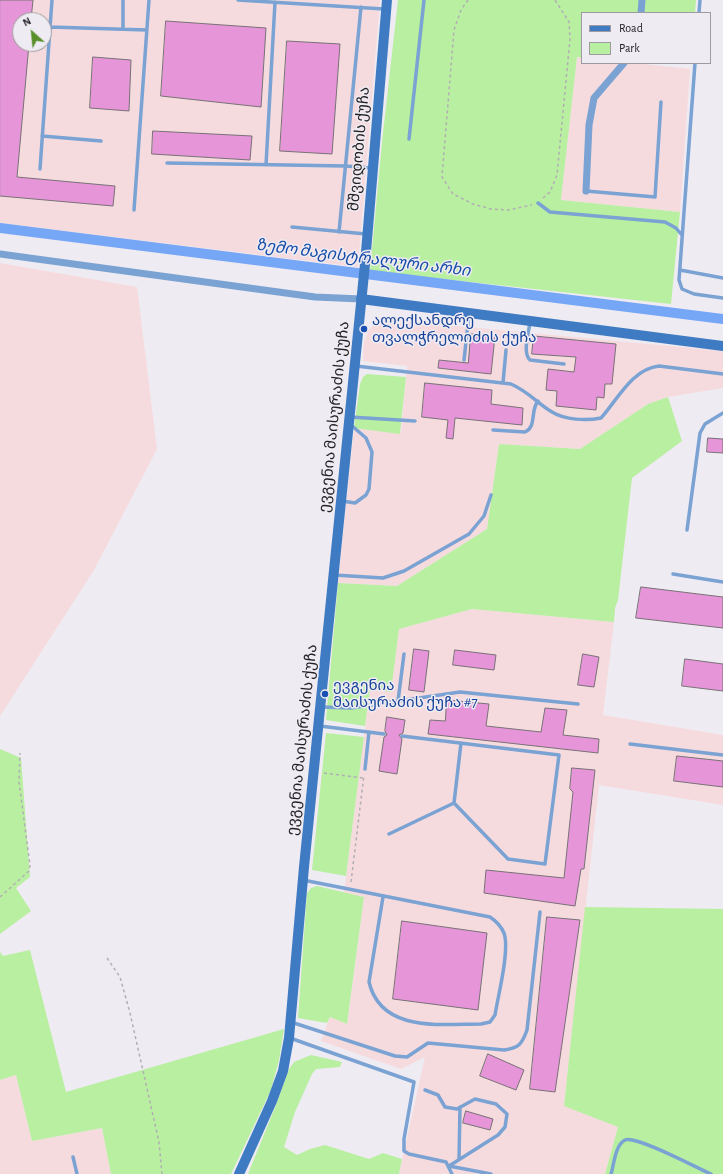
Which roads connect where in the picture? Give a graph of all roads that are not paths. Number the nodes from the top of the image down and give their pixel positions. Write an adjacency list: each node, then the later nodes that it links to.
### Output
1 (52, 0): 11 (lane)
2 (123, 0): 15 (lane)
3 (149, 0): 16 (lane)
4 (238, 0): 8 (lane)
5 (424, 0): 22 (lane)
6 (642, 0): 12 (street)
7 (700, 0): 13 (lane)
8 (275, 2): 10 (lane); 25 (lane)
9 (386, 4): 10 (lane); 27 (street, მშვიდობის ქუჩა)
10 (361, 7): 26 (lane)
11 (51, 12)
12 (641, 12)
13 (699, 12)
14 (52, 27): 15 (lane)
15 (123, 29): 16 (lane)
16 (147, 30): 31 (lane)
17 (48, 52): 21 (lane)
18 (623, 64): 29 (street)
19 (695, 64): 35 (lane)
20 (661, 102): 29 (lane)
21 (42, 136): 23 (lane); 28 (lane)
22 (409, 140)
23 (101, 141)
24 (167, 163): 25 (lane)
25 (266, 165): 26 (lane)
26 (346, 166): 27 (lane); 33 (lane)
27 (373, 168): 34 (street, მშვიდობის ქუჩა)
28 (40, 169)
29 (586, 191)
30 (538, 203): 35 (lane)
31 (134, 210)
32 (292, 227): 33 (lane)
33 (340, 232): 34 (lane)
34 (367, 234): 40 (street, მშვიდობის ქუჩა)
35 (681, 234): 37 (lane)
36 (0, 254): 40 (street)
37 (680, 270): 38 (lane); 39 (lane)
38 (723, 278)
39 (723, 298)
40 (361, 300): 41 (street); 47 (street, ევგენია მაისურაძის ქუჩა)
41 (470, 314): 42 (street); 45 (lane)
42 (530, 321): 43 (street); 46 (lane)
43 (723, 346)
44 (506, 350): 49 (lane)
45 (464, 360)
46 (564, 364)
47 (354, 366): 49 (lane); 52 (street, ევგენია მაისურაძის ქუჩა)
48 (723, 374): 50 (lane)
49 (503, 383): 50 (lane)
50 (538, 401): 54 (lane)
51 (723, 413): 57 (lane)
52 (349, 420): 53 (lane); 56 (street, ევგენია მაისურაძის ქუჩა); 56 (lane)
53 (415, 421)
54 (493, 430)
55 (491, 495): 59 (lane)
56 (341, 501): 59 (street, ევგენია მაისურაძის ქუჩა)
57 (687, 530)
58 (673, 574): 60 (lane)
59 (333, 575): 64 (street, ევგენია მაისურაძის ქუჩა)
60 (723, 582)
61 (404, 654): 62 (lane)
62 (398, 701): 63 (lane); 64 (lane)
63 (578, 704)
64 (321, 707): 65 (street, ევგენია მაისურაძის ქუჩა)
65 (319, 725): 66 (lane); 75 (street, ევგენია მაისურაძის ქუჩა)
66 (369, 732): 67 (lane); 72 (lane)
67 (384, 734)
68 (402, 736): 69 (lane)
69 (461, 743): 73 (lane); 73 (lane)
70 (630, 744): 71 (lane)
71 (723, 755)
72 (365, 769)
73 (454, 803): 74 (lane)
74 (389, 834)
75 (303, 880): 76 (lane); 78 (street, ევგენია მაისურაძის ქუჩა)
76 (383, 897): 76 (lane)
77 (540, 912): 78 (lane)
78 (290, 1021): 79 (street, ევგენია მაისურაძის ქუჩა)
79 (289, 1038): 84 (lane); 86 (street, ევგენია მაისურაძის ქუჩა)
80 (425, 1090): 81 (lane)
81 (460, 1107): 83 (lane); 83 (lane)
82 (73, 1157): 85 (lane)
83 (459, 1159): 84 (lane)
84 (449, 1166): 87 (lane); 88 (lane)
85 (77, 1174)
86 (239, 1174)
87 (452, 1174)
88 (491, 1174)
89 (611, 1174): 90 (lane)
90 (710, 1174)

